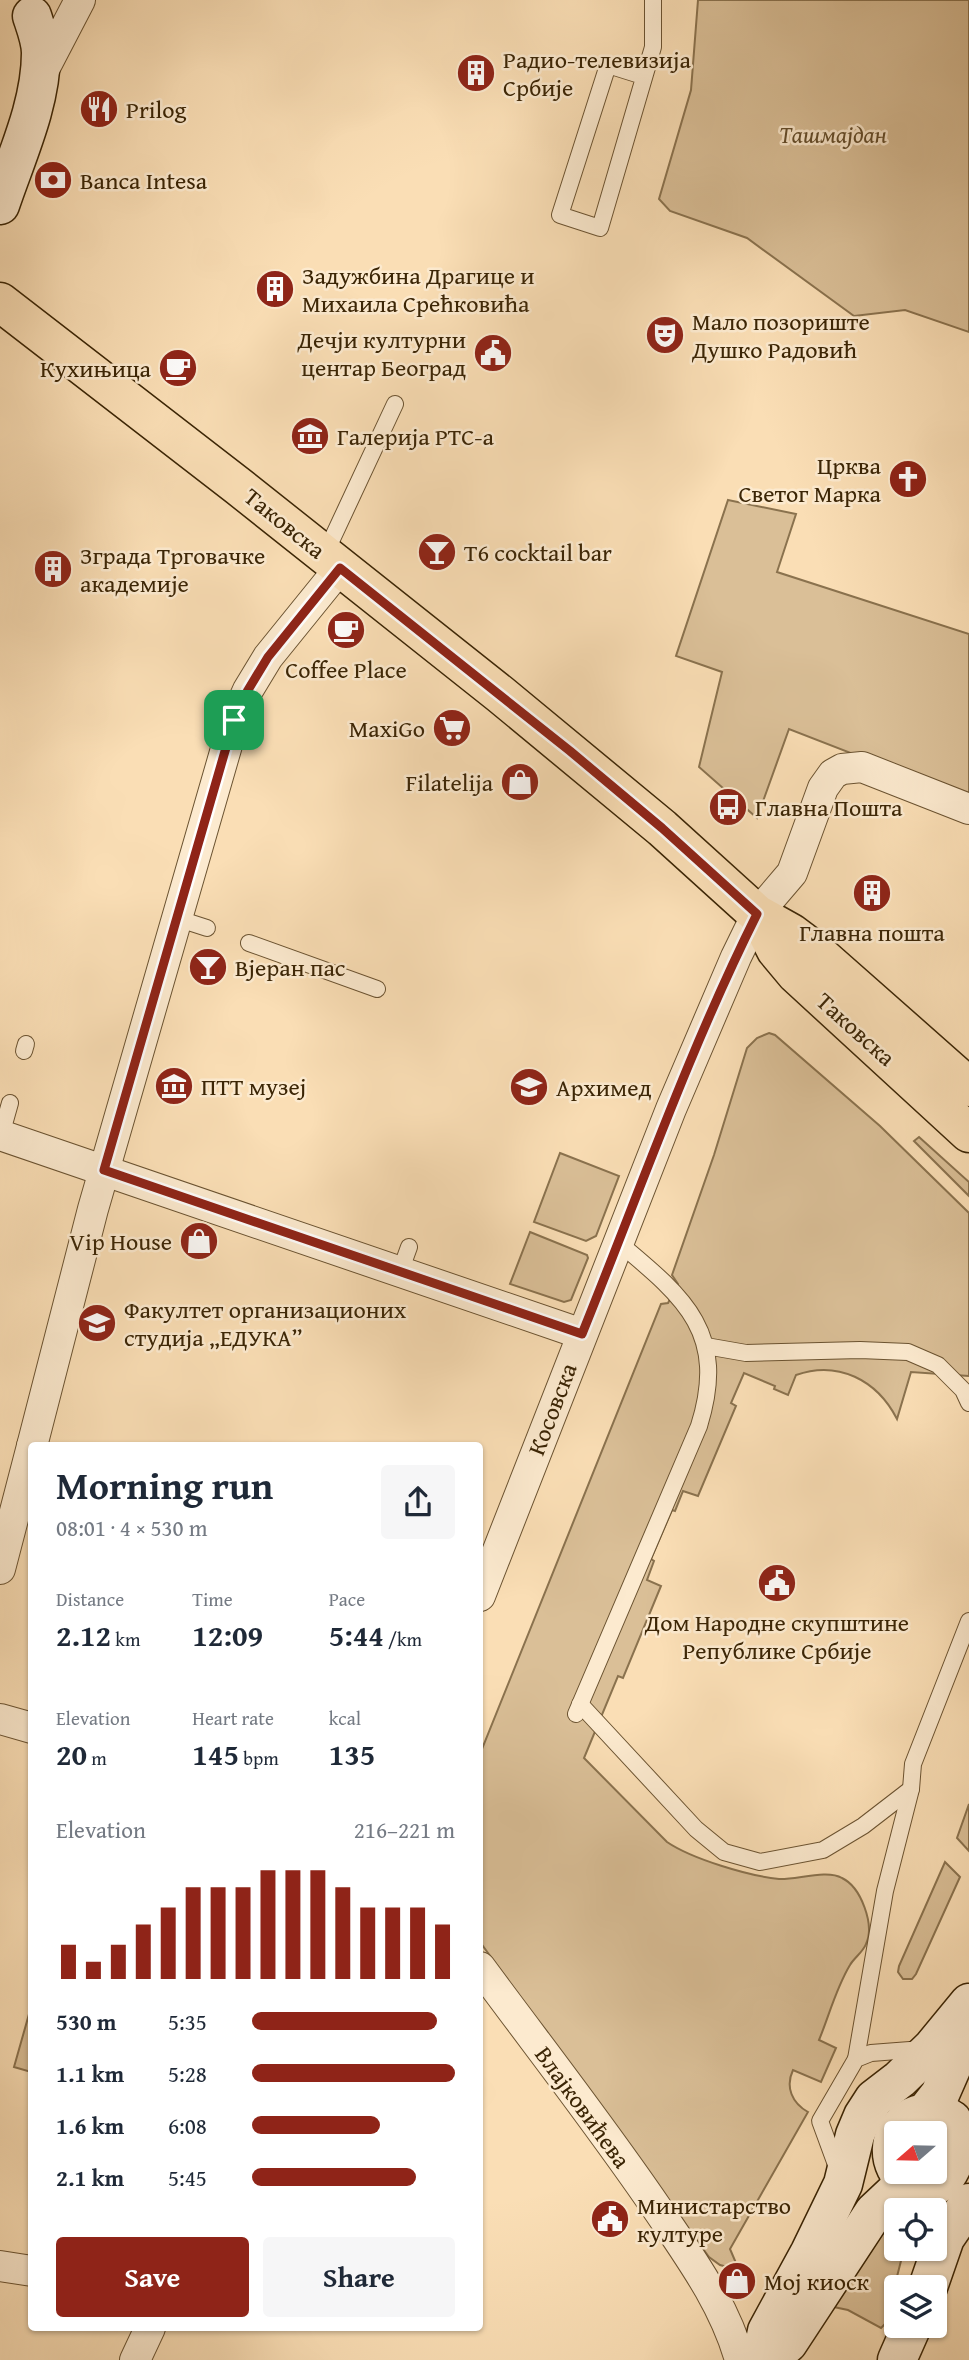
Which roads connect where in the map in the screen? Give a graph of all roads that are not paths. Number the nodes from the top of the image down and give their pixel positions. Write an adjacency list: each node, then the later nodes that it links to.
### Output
1 (79, 0): 5 (street)
2 (653, 0): 4 (lane)
3 (32, 8): 5 (main road); 6 (main road)
4 (643, 76): 4 (lane)
5 (39, 80): 7 (main road)
6 (0, 125)
7 (0, 205)
8 (0, 302): 10 (main road, Таковска)
9 (395, 404): 10 (lane)
10 (332, 562): 12 (main road, Таковска); 13 (street)
11 (969, 809): 12 (street, Косовска)
12 (757, 914): 17 (main road, Таковска); 19 (main road, Таковска); 22 (street, Косовска)
13 (176, 918): 14 (lane); 21 (street)
14 (207, 928)
15 (248, 943): 16 (lane)
16 (377, 989)
17 (969, 1087)
18 (10, 1103): 20 (lane)
19 (969, 1133)
20 (0, 1135): 21 (street)
21 (104, 1170): 23 (street); 26 (street)
22 (619, 1243): 23 (street, Косовска); 24 (lane)
23 (582, 1334): 29 (street, Косовска)
24 (706, 1346): 25 (lane); 33 (lane)
25 (969, 1402)
26 (33, 1442)
27 (28, 1461): 28 (street)
28 (0, 1569)
29 (483, 1587)
30 (969, 1621): 33 (lane)
31 (0, 1719): 32 (street)
32 (28, 1727)
33 (911, 1789): 38 (lane)
34 (483, 1971): 49 (street, Влајковићева)
35 (969, 2003): 37 (main road)
36 (969, 2028): 39 (main road)
37 (932, 2048): 38 (lane); 41 (main road)
38 (856, 2059): 41 (lane)
39 (925, 2113): 40 (main road); 42 (main road)
40 (965, 2122): 42 (main road)
41 (843, 2184): 50 (main road)
42 (904, 2192): 51 (main road)
43 (969, 2203): 46 (main road)
44 (0, 2266): 45 (street)
45 (28, 2270)
46 (932, 2275)
47 (149, 2331): 48 (street)
48 (135, 2360)
49 (740, 2360)
50 (761, 2360)
51 (768, 2360)

